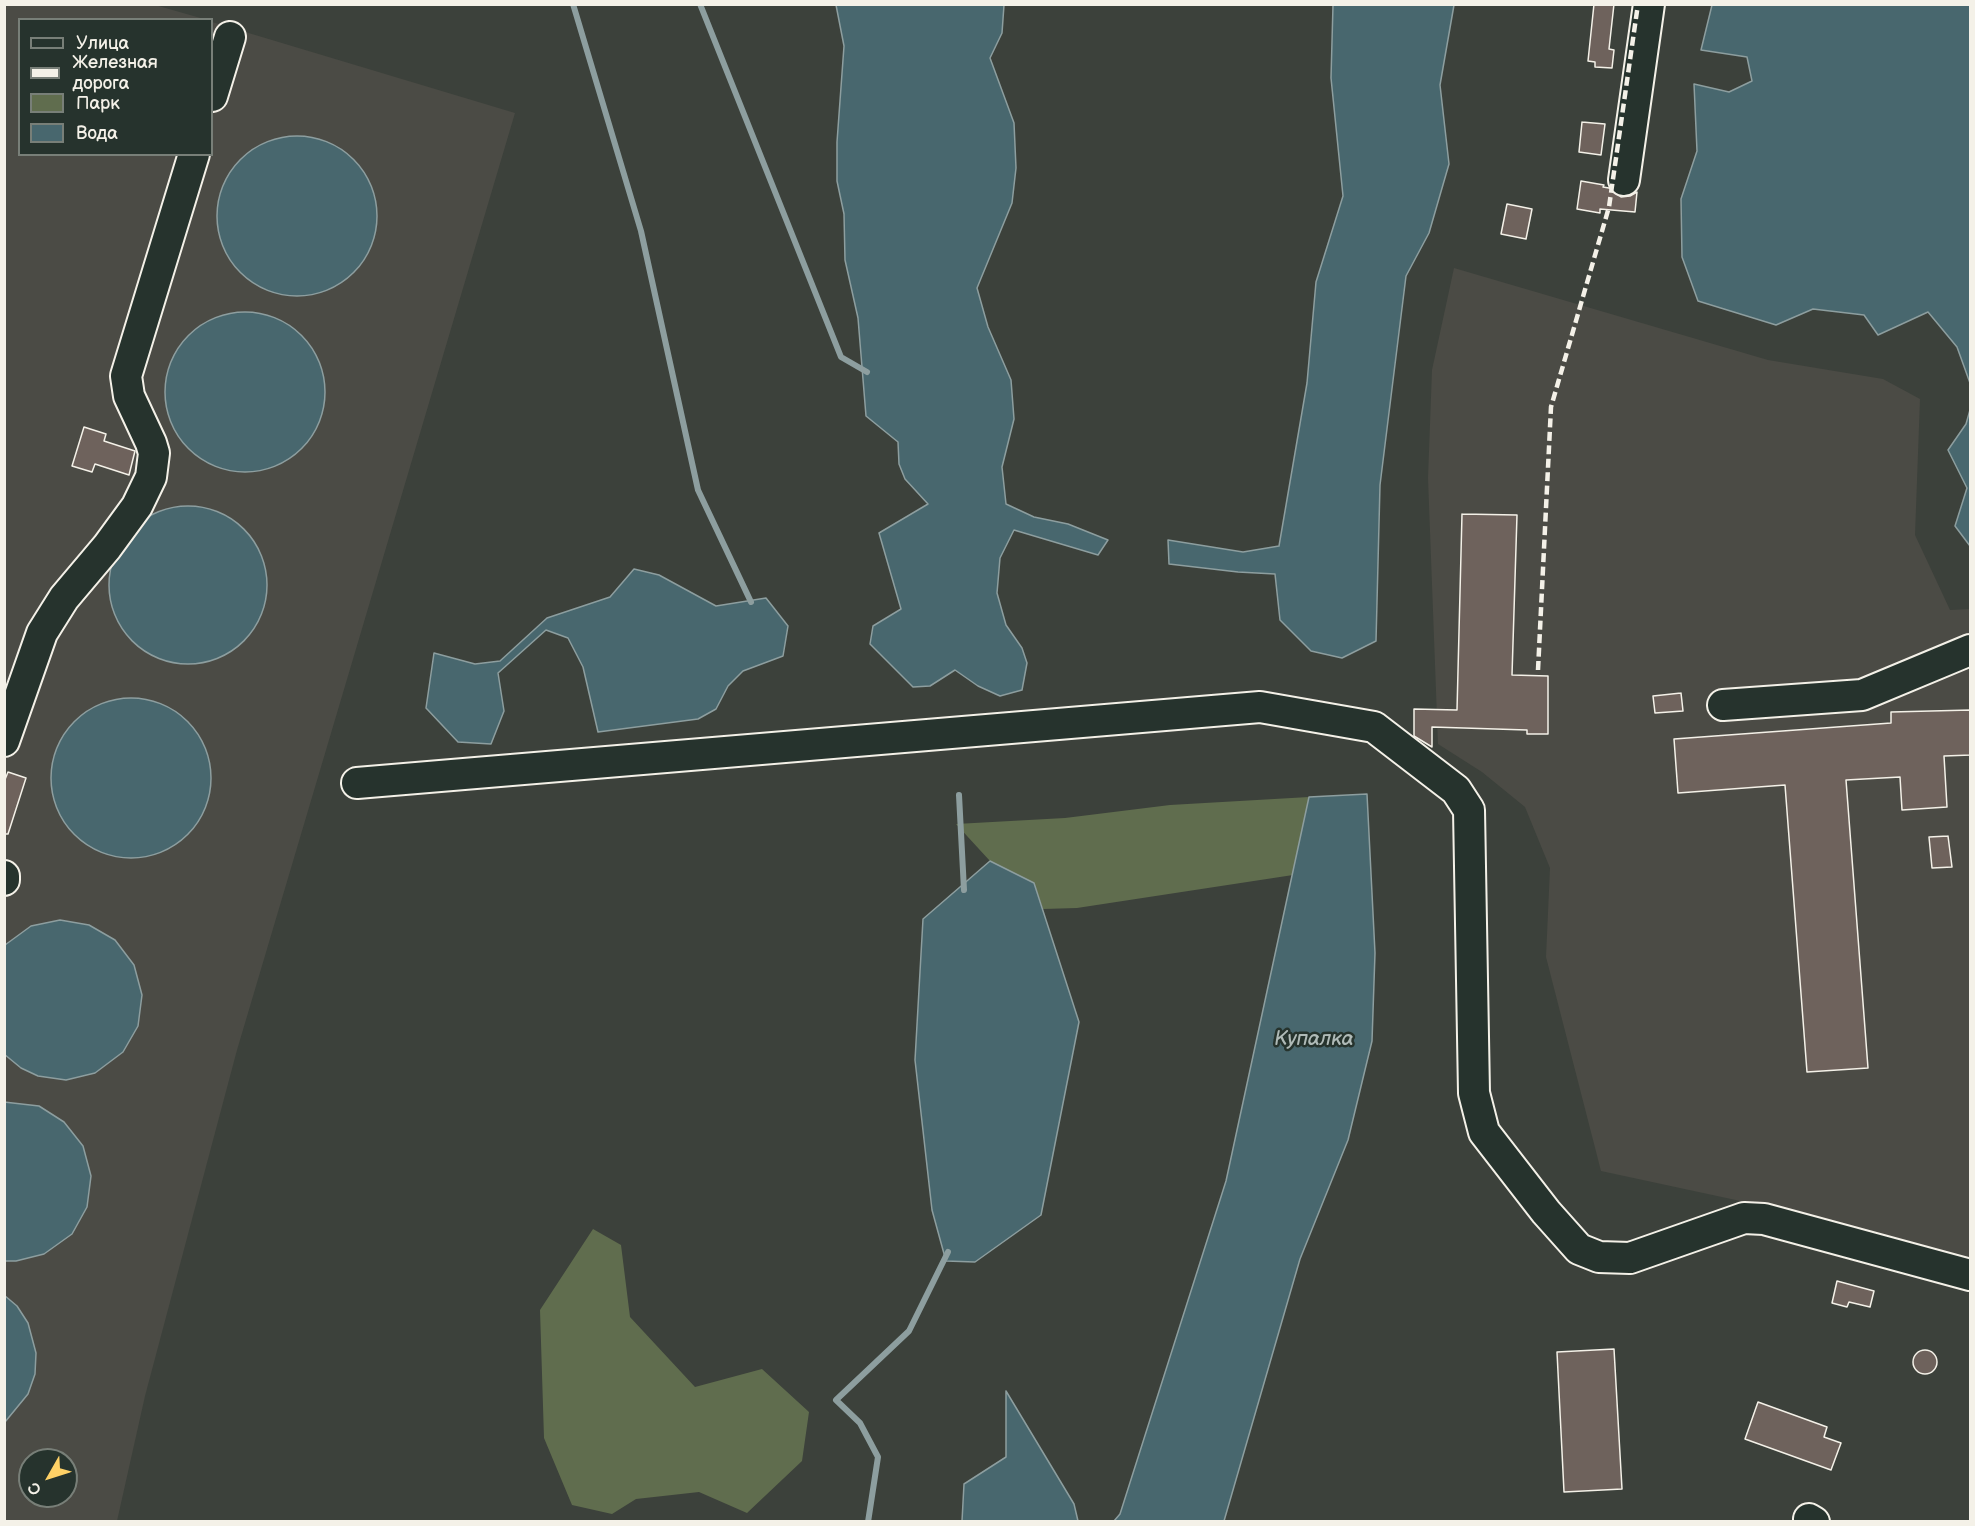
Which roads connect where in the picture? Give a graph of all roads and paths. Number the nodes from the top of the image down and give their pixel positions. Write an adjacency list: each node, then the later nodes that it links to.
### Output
1 (1649, 4): 5 (street)
2 (230, 37): 3 (street)
3 (213, 93)
4 (193, 156): 8 (street)
5 (1624, 180)
6 (1971, 650): 7 (street)
7 (1723, 705)
8 (4, 741)
9 (357, 783): 10 (street)
10 (1971, 1275)

